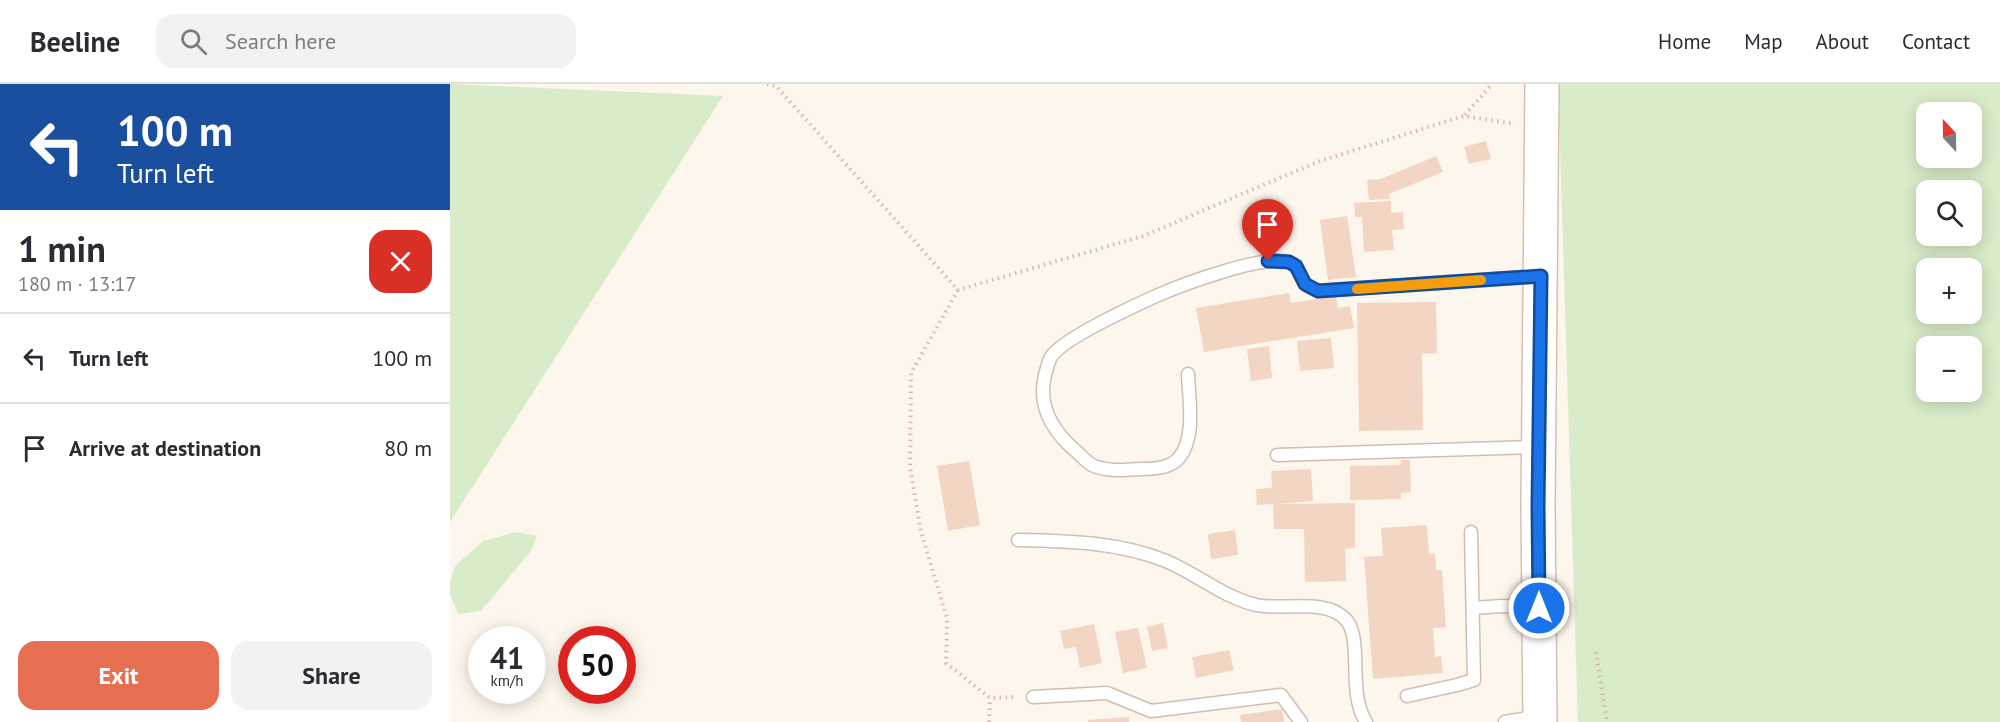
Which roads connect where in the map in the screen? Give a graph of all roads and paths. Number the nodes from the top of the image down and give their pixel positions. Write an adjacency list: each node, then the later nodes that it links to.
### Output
1 (767, 84): 7 (path)
2 (1492, 84): 4 (path)
3 (1542, 84): 5 (main road)
4 (1464, 116): 5 (path); 7 (path)
5 (1543, 128): 6 (main road)
6 (1541, 276): 8 (lane); 9 (main road)
7 (958, 290): 18 (path)
8 (1188, 374)
9 (1539, 447): 10 (lane); 14 (main road)
10 (1277, 455)
11 (1471, 532): 13 (lane)
12 (1018, 540): 23 (lane)
13 (1473, 608): 14 (lane); 16 (lane)
14 (1539, 608): 20 (main road)
15 (1596, 652): 25 (path)
16 (1407, 696)
17 (1032, 697): 18 (path); 19 (lane)
18 (990, 698): 21 (path)
19 (1150, 716): 22 (lane)
20 (1540, 719): 24 (lane)
21 (989, 722)
22 (1301, 722)
23 (1366, 722)
24 (1505, 722)
25 (1607, 722)

